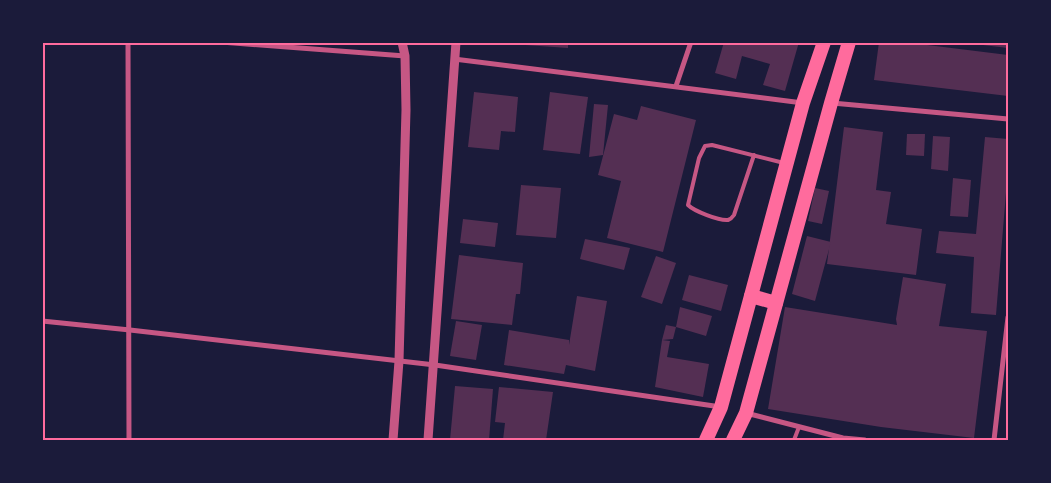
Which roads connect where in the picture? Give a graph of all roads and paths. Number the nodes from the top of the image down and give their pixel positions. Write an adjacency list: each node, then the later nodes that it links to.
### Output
1 (128, 42): 20 (street)
2 (221, 42): 8 (street)
3 (402, 42): 8 (street)
4 (456, 42): 9 (street)
5 (691, 42): 10 (street)
6 (824, 42): 12 (highway)
7 (849, 42): 11 (highway)
8 (405, 56): 21 (street)
9 (454, 59): 10 (street); 22 (street)
10 (676, 86): 12 (street)
11 (831, 102): 13 (street); 17 (highway)
12 (804, 103): 15 (highway)
13 (1008, 119)
14 (754, 155): 14 (lane); 15 (lane)
15 (787, 164): 16 (highway)
16 (751, 296): 17 (highway); 23 (highway)
17 (776, 303): 24 (highway)
18 (1008, 317): 34 (street)
19 (42, 321): 20 (street)
20 (130, 330): 21 (street); 27 (street)
21 (399, 361): 22 (street); 28 (street)
22 (434, 365): 23 (street); 29 (street)
23 (721, 407): 30 (highway)
24 (746, 413): 25 (street); 31 (highway)
25 (799, 427): 26 (street); 32 (lane)
26 (843, 439): 33 (street)
27 (129, 440)
28 (393, 440)
29 (428, 440)
30 (706, 440)
31 (733, 440)
32 (794, 440)
33 (865, 440)
34 (994, 440)

